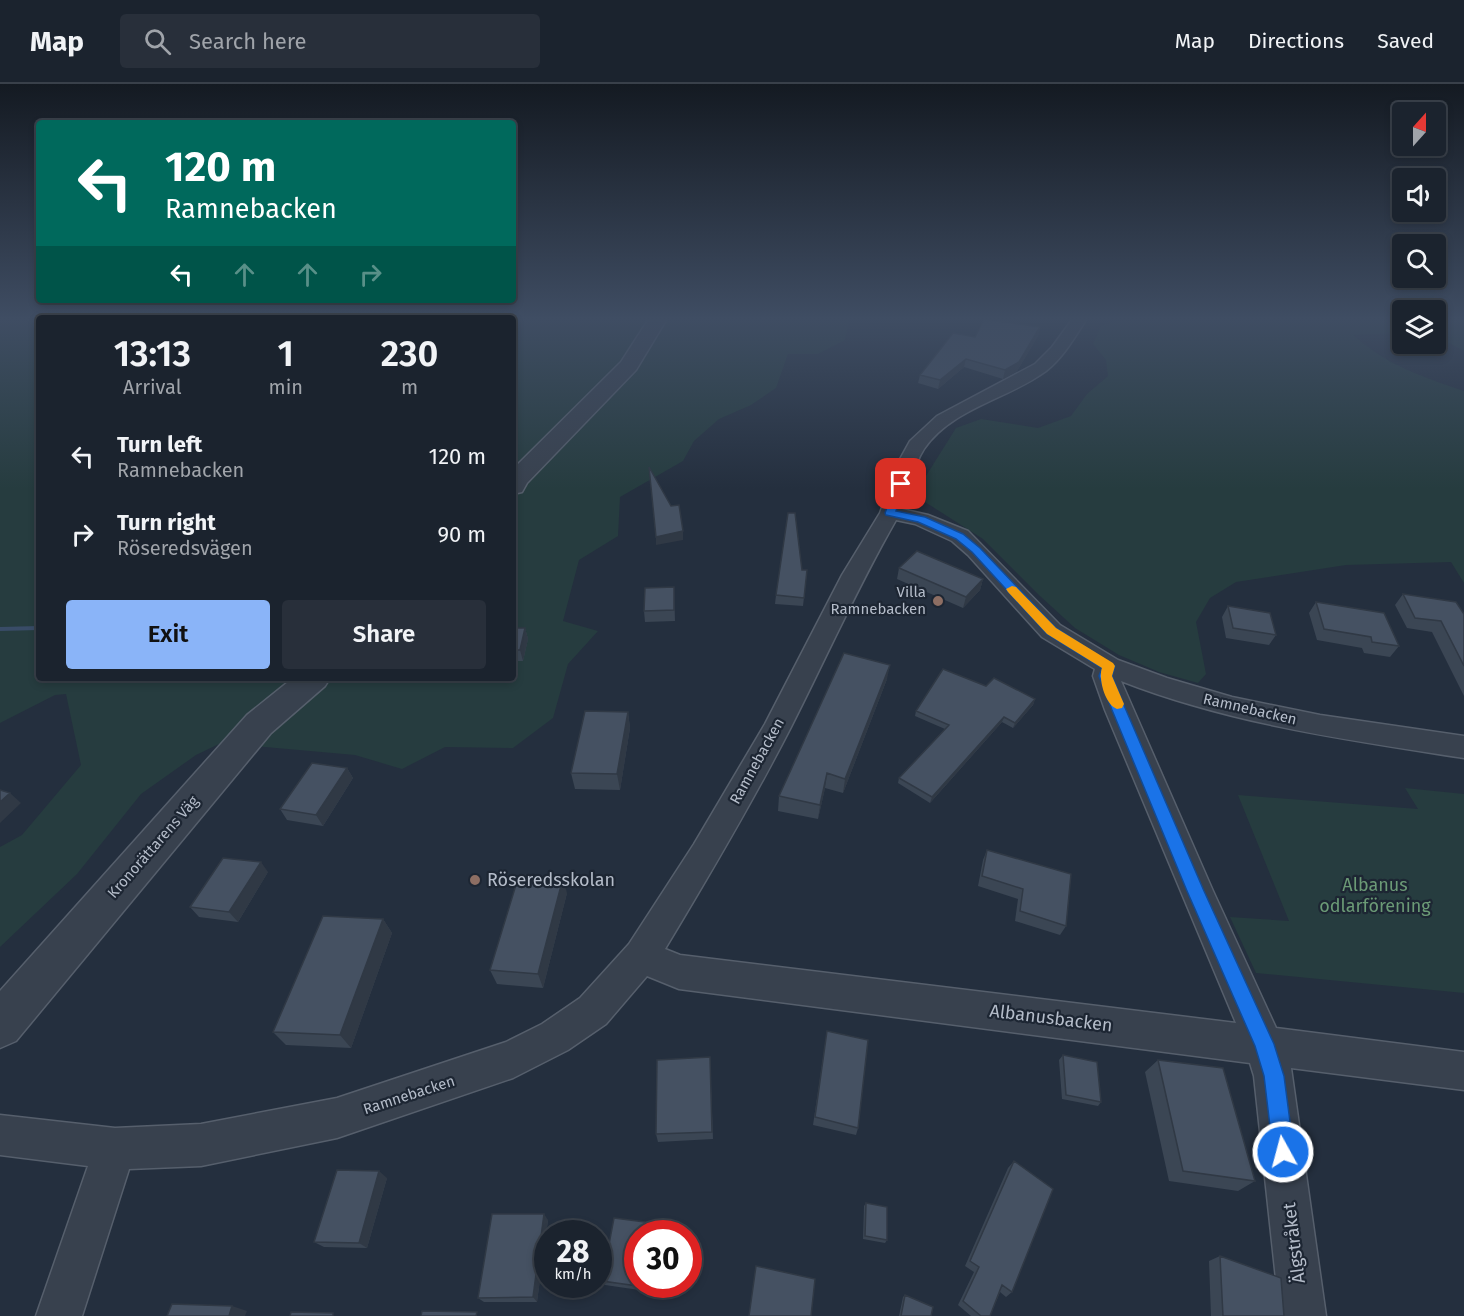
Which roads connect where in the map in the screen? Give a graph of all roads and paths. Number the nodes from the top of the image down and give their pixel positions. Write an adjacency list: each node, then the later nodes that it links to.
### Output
1 (621, 374): 3 (street)
2 (1027, 374): 4 (street)
3 (516, 480)
4 (890, 513): 5 (street, Ramnebacken); 8 (street, Ramnebacken)
5 (1109, 666): 7 (street, Ramnebacken); 10 (street, Älgstråket)
6 (311, 681): 9 (street, Kronorättarens Väg)
7 (1464, 747)
8 (641, 956): 10 (street, Albanusbacken); 13 (street, Ramnebacken)
9 (0, 1024)
10 (1264, 1044): 11 (street, Albanusbacken); 15 (street, Älgstråket)
11 (1464, 1071)
12 (0, 1136): 13 (street, Ramnebacken)
13 (115, 1149): 14 (street)
14 (59, 1316)
15 (1303, 1316)

